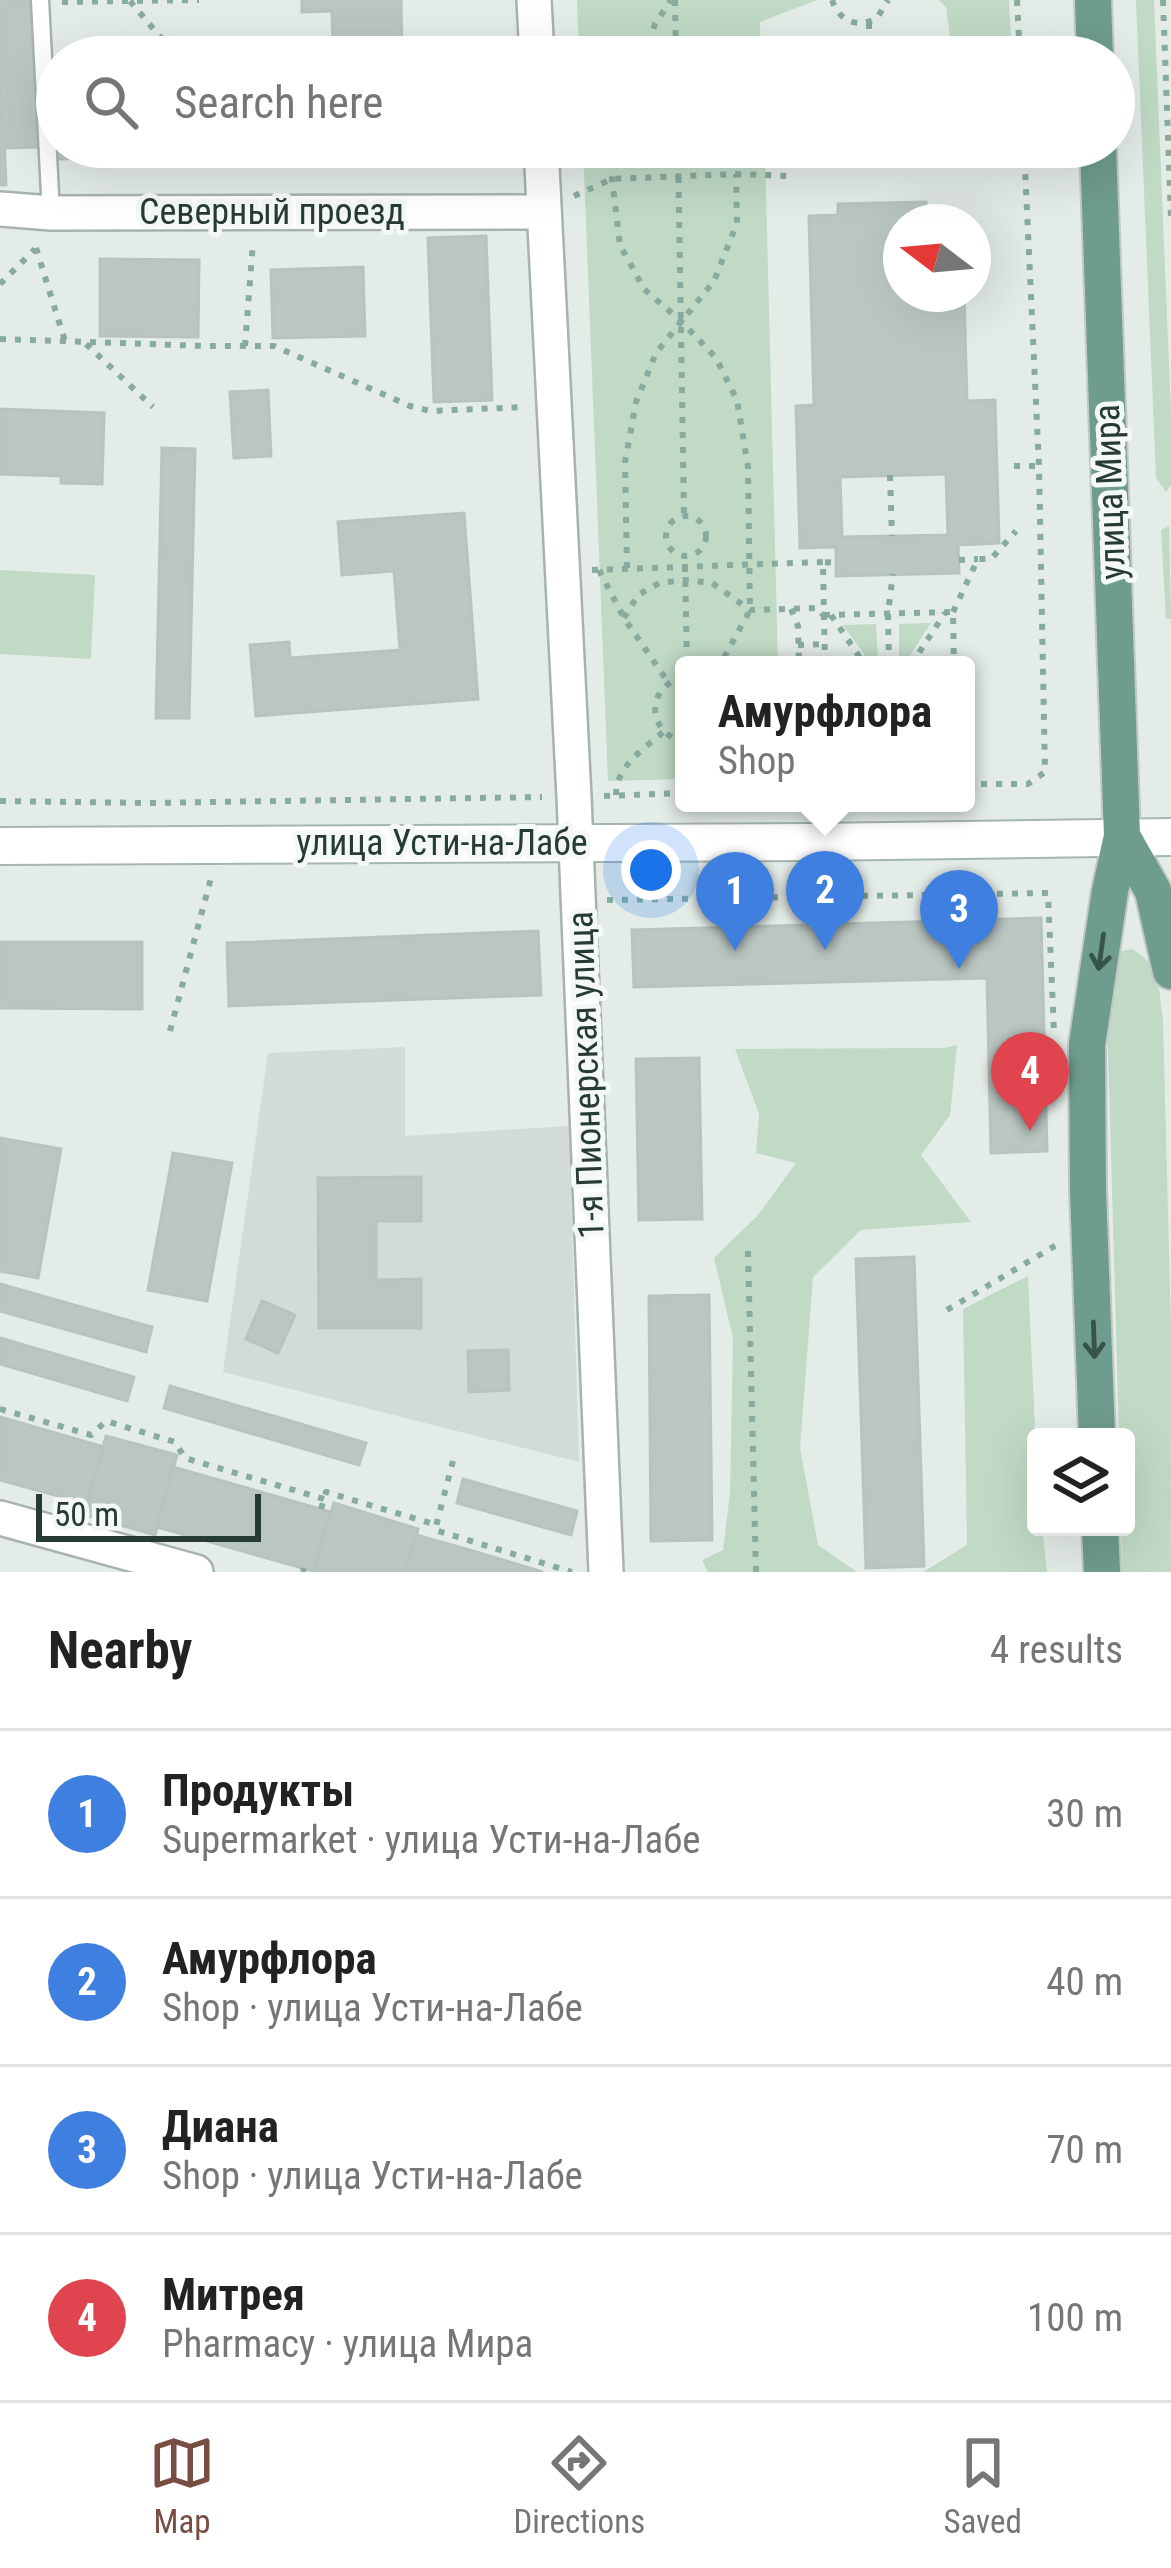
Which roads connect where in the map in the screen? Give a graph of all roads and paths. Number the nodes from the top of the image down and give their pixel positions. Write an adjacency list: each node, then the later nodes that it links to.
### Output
1 (199, 0): 10 (path)
2 (534, 0): 14 (street)
3 (673, 0): 15 (path); 16 (path)
4 (832, 0): 11 (path)
5 (888, 0): 11 (path)
6 (1017, 0): 18 (path)
7 (1093, 0): 19 (main road)
8 (1163, 0): 33 (path)
9 (40, 1): 10 (path); 12 (lane)
10 (130, 1): 13 (path)
11 (869, 23): 17 (path)
12 (42, 36)
13 (159, 36)
14 (536, 36)
15 (651, 36)
16 (675, 36)
17 (869, 36)
18 (1019, 36)
19 (1094, 36)
20 (49, 168): 32 (lane)
21 (542, 168): 31 (street, 1-я Пионерская улица)
22 (614, 168): 29 (path)
23 (678, 168): 27 (path)
24 (1025, 168): 44 (path)
25 (1099, 168): 85 (main road, улица Мира)
26 (736, 173): 27 (path); 28 (path); 36 (path)
27 (678, 176): 29 (path); 36 (path)
28 (789, 176)
29 (612, 179): 31 (path); 36 (path)
30 (0, 209): 32 (street, Северный проезд)
31 (544, 212): 32 (street, Северный проезд); 41 (street, 1-я Пионерская улица)
32 (51, 213)
33 (1171, 219)
34 (254, 231): 40 (path)
35 (0, 284): 38 (path)
36 (681, 320): 46 (path); 54 (path); 55 (path)
37 (0, 339): 38 (path)
38 (65, 341): 39 (path)
39 (84, 341): 40 (path); 42 (path)
40 (245, 346): 41 (path)
41 (554, 405): 56 (street, 1-я Пионерская улица)
42 (153, 407)
43 (1014, 466): 44 (path)
44 (1039, 466): 80 (path)
45 (890, 476): 48 (path)
46 (684, 516): 51 (path); 51 (path)
47 (1016, 531): 50 (path)
48 (892, 536)
49 (959, 560): 50 (path)
50 (978, 560): 62 (path)
51 (685, 561): 54 (path); 55 (path); 59 (path)
52 (823, 562): 53 (path); 54 (path); 64 (path)
53 (836, 563)
54 (750, 564): 61 (path)
55 (627, 568): 57 (path)
56 (562, 570): 57 (path); 83 (street, 1-я Пионерская улица)
57 (599, 570): 65 (path)
58 (893, 574): 63 (path)
59 (686, 580): 61 (path); 65 (path); 68 (path)
60 (791, 609): 61 (path); 64 (path); 67 (path)
61 (750, 610): 69 (path)
62 (949, 612): 63 (path); 74 (path); 75 (path)
63 (888, 613): 64 (path); 73 (path)
64 (827, 615): 66 (path); 72 (path)
65 (624, 618): 77 (path)
66 (824, 644): 67 (path); 71 (path)
67 (798, 645): 70 (path)
68 (687, 656)
69 (725, 656)
70 (799, 656)
71 (825, 656)
72 (858, 656)
73 (889, 656)
74 (917, 656)
75 (953, 656)
76 (675, 679): 77 (path)
77 (668, 682): 78 (path)
78 (663, 732): 79 (path); 82 (path)
79 (675, 740)
80 (975, 784)
81 (675, 793): 82 (path)
82 (616, 795): 83 (path)
83 (574, 797): 84 (path); 87 (street, 1-я Пионерская улица)
84 (0, 801)
85 (1122, 836): 86 (street, улица Усти-на-Лабе); 87 (street, улица Усти-на-Лабе); 92 (main road, улица Мира); 98 (main road, улица Мира, one-way to 98)
86 (1171, 837)
87 (576, 841): 88 (street, улица Усти-на-Лабе); 91 (street, 1-я Пионерская улица)
88 (220, 844): 89 (street, улица Усти-на-Лабе); 93 (path)
89 (0, 845)
90 (1048, 893): 91 (path)
91 (578, 900): 107 (street, 1-я Пионерская улица)
92 (1171, 971)
93 (170, 1031)
94 (1062, 1242): 96 (path)
95 (748, 1251): 108 (path)
96 (947, 1310)
97 (0, 1409): 100 (path)
98 (1097, 1428)
99 (453, 1461): 103 (path)
100 (324, 1499): 101 (path); 103 (path)
101 (321, 1509)
102 (1, 1524): 105 (street)
103 (437, 1525): 106 (path)
104 (1100, 1536): 109 (main road)
105 (196, 1572)
106 (572, 1572)
107 (606, 1572)
108 (756, 1572)
109 (1102, 1572)

